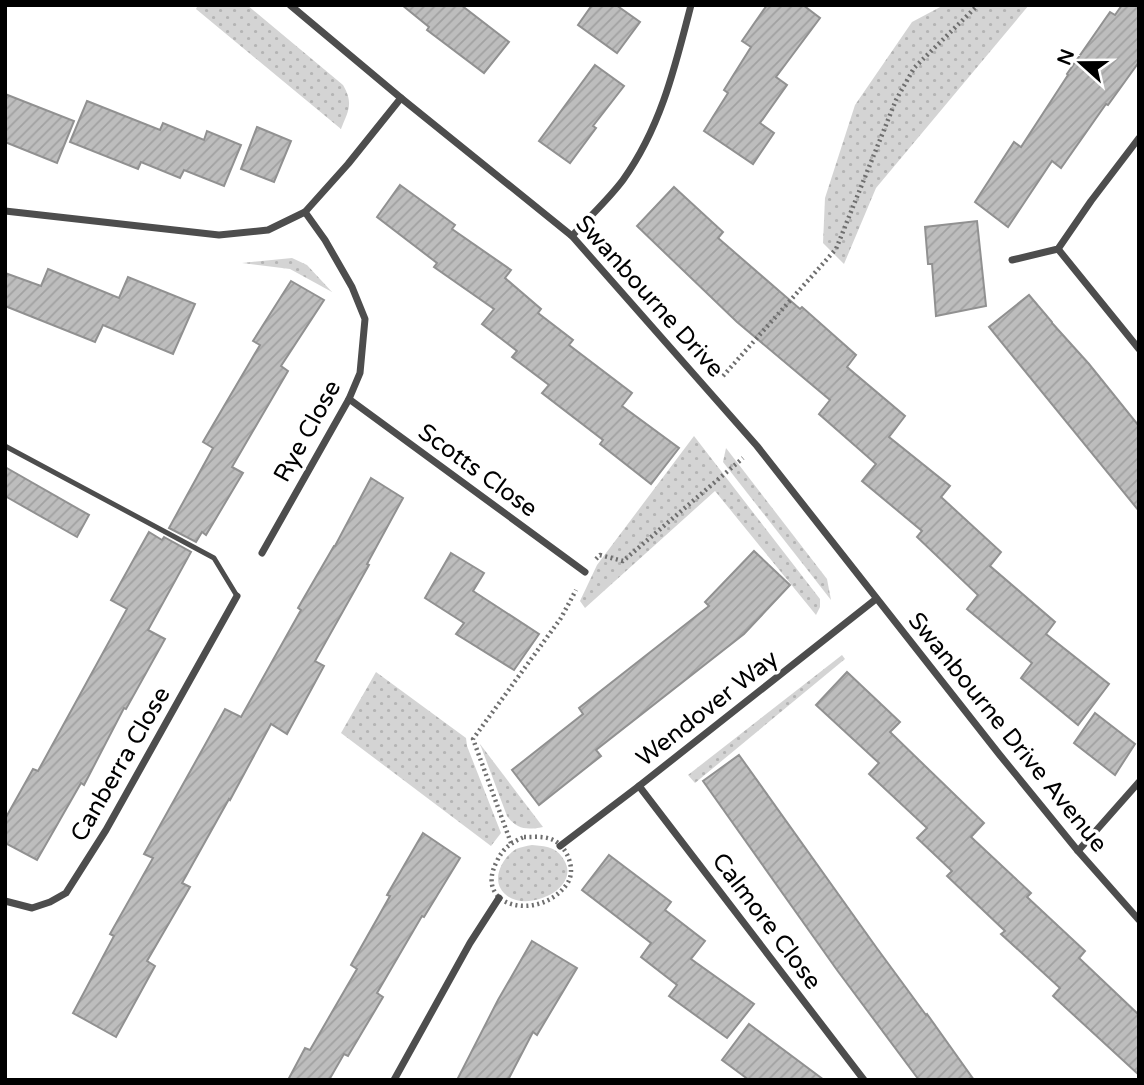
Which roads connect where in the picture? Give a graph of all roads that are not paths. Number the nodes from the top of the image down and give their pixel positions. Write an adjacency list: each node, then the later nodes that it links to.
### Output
1 (290, 5): 3 (street, Swanbourne Drive)
2 (691, 5): 7 (street)
3 (401, 99): 6 (street); 7 (street, Swanbourne Drive)
4 (1139, 138): 8 (street)
5 (5, 211): 6 (street)
6 (305, 212): 11 (street, Rye Close)
7 (572, 236): 16 (street, Swanbourne Drive)
8 (1058, 249): 9 (street); 10 (street)
9 (1012, 260)
10 (1139, 349)
11 (349, 399): 13 (street, Rye Close); 14 (street, Scotts Close)
12 (5, 446): 15 (lane)
13 (262, 553)
14 (585, 572)
15 (237, 596): 22 (street, Canberra Close)
16 (876, 599): 18 (street, Wendover Way); 20 (street, Swanbourne Drive Avenue)
17 (1139, 782): 20 (street)
18 (639, 786): 19 (street, Wendover Way); 25 (street, Calmore Close)
19 (560, 846)
20 (1078, 851): 23 (street, Swanbourne Drive Avenue)
21 (499, 898): 24 (street)
22 (5, 901)
23 (1139, 920)
24 (394, 1080)
25 (864, 1080)

